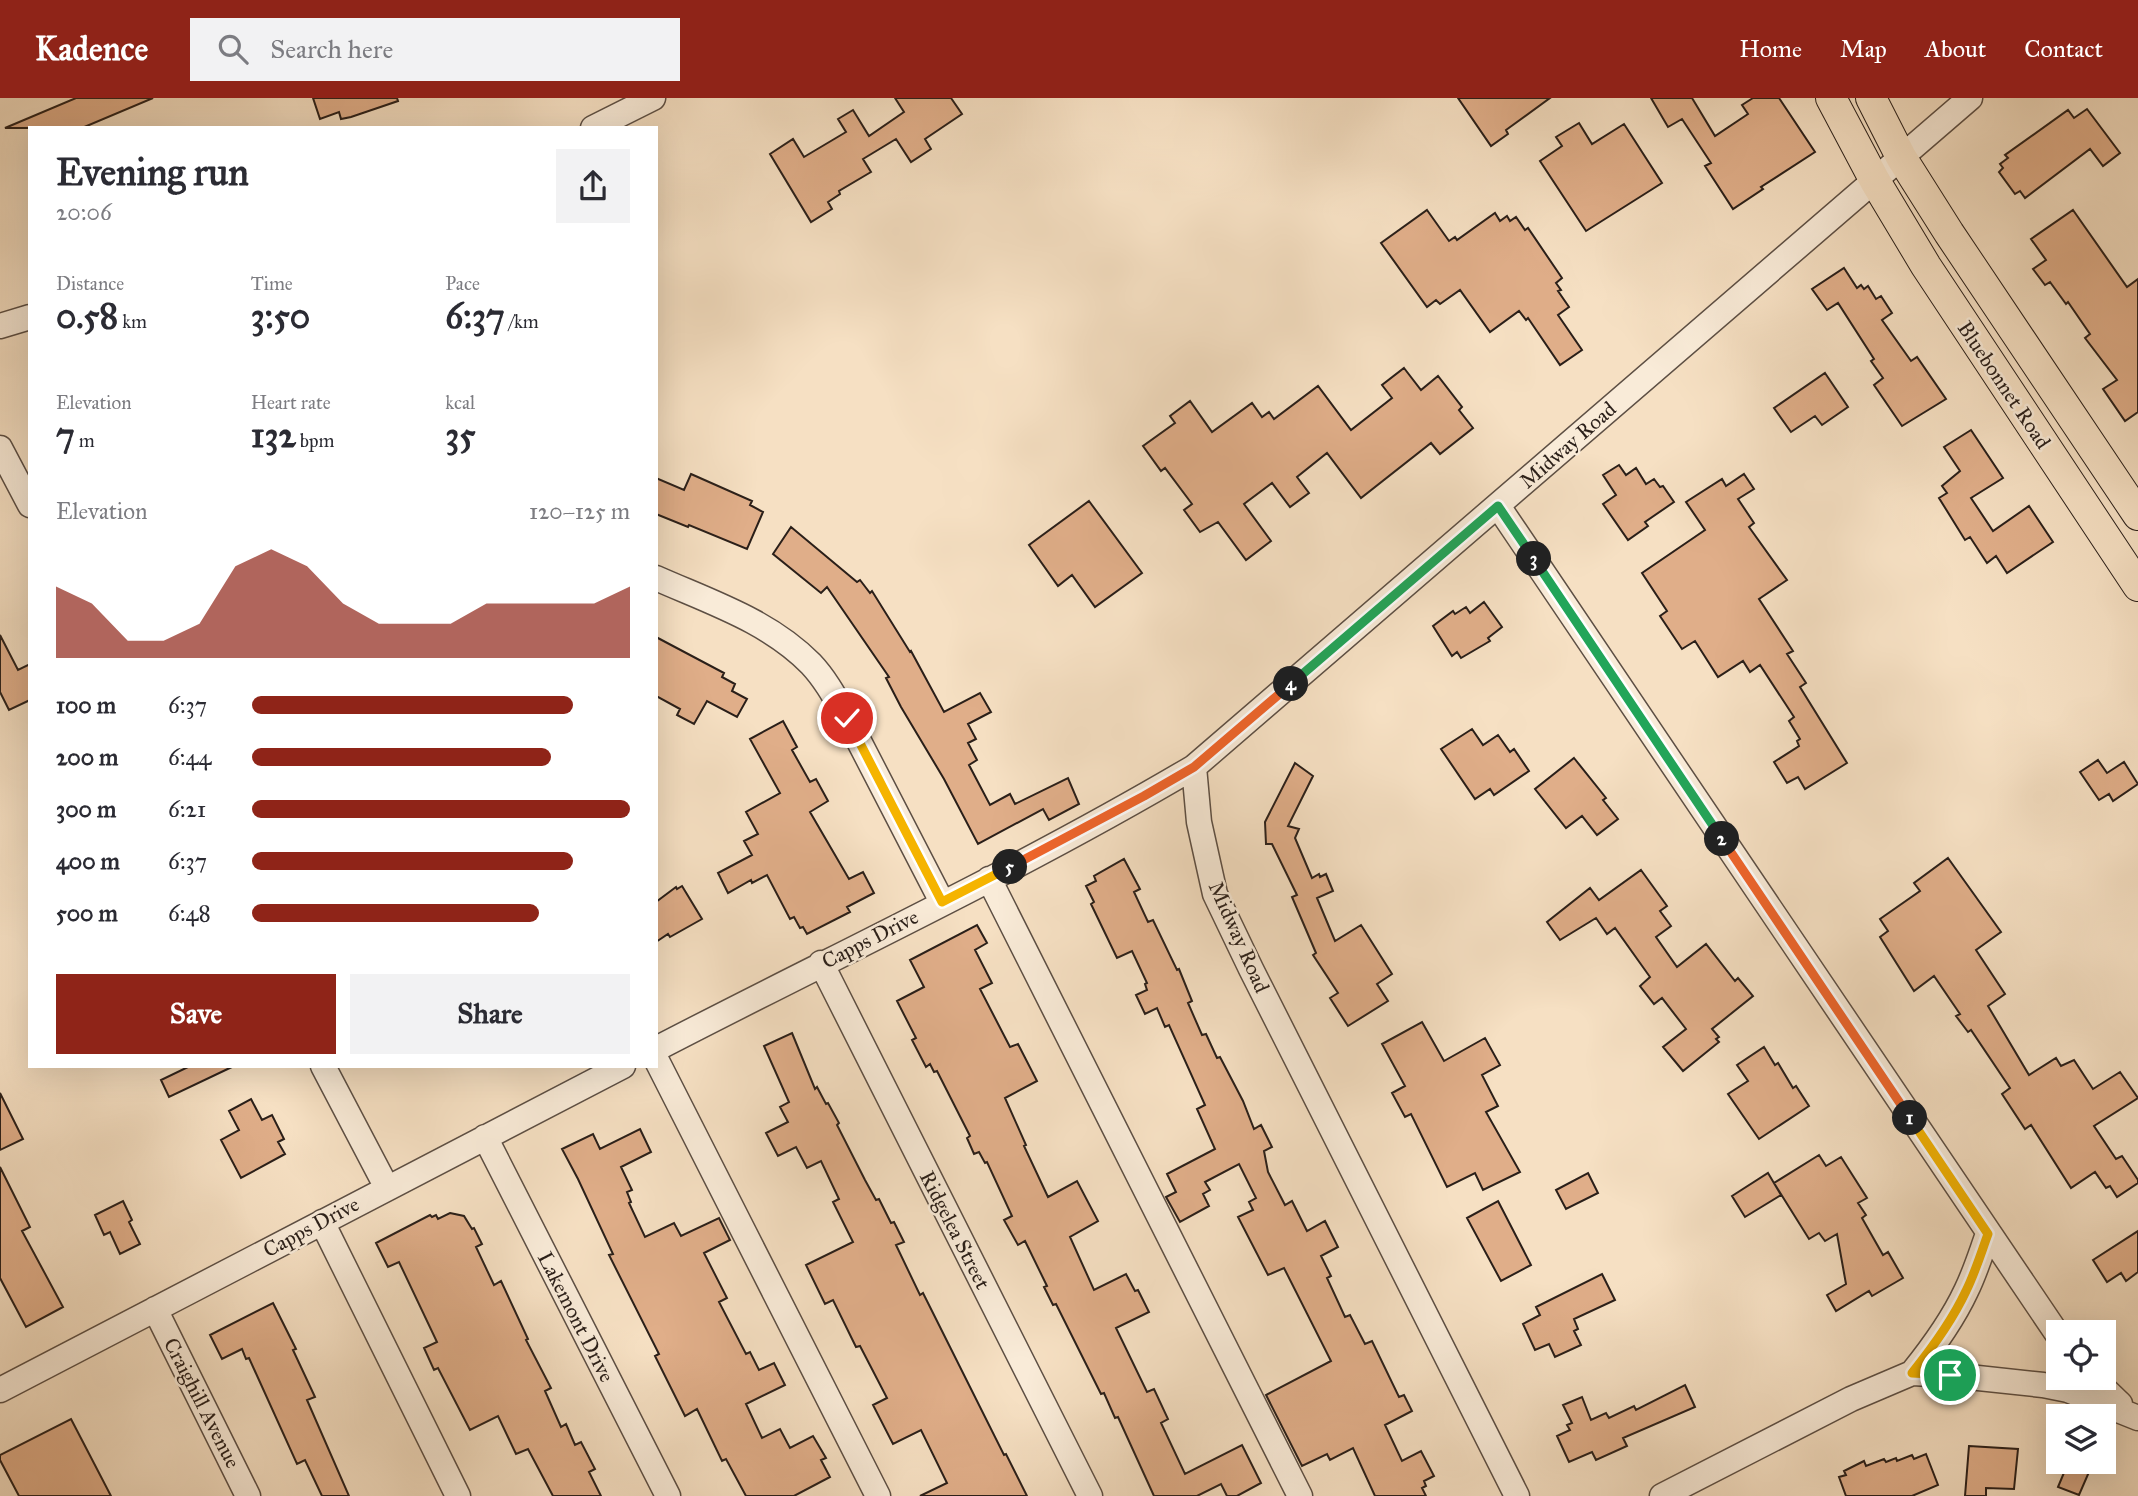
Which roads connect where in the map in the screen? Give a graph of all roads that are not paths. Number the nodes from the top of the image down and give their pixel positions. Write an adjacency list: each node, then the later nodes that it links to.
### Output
1 (653, 98): 5 (street)
2 (1831, 98): 7 (main road)
3 (1871, 98): 6 (main road)
4 (1970, 98): 6 (street, Midway Road)
5 (597, 126)
6 (1901, 157): 7 (street, Midway Road); 13 (main road, Bluebonnet Road)
7 (1875, 181): 12 (street, Midway Road); 15 (main road, Bluebonnet Road)
8 (28, 318): 9 (street)
9 (0, 326)
10 (0, 449): 11 (street)
11 (28, 501)
12 (1498, 506): 16 (street, Midway Road); 27 (street)
13 (2138, 515)
14 (658, 579): 18 (street)
15 (2138, 586)
16 (1194, 767): 17 (street, Capps Drive); 40 (street, Midway Road)
17 (989, 878): 18 (street, Capps Drive); 39 (street)
18 (942, 902): 19 (street, Capps Drive)
19 (821, 963): 20 (street, Capps Drive); 38 (street, Ridgelea Street)
20 (658, 1048)
21 (658, 1063): 37 (street)
22 (324, 1068): 25 (street)
23 (619, 1068): 24 (street, Capps Drive)
24 (485, 1137): 25 (street, Capps Drive); 36 (street, Lakemont Drive)
25 (387, 1188): 26 (street, Capps Drive)
26 (322, 1222): 28 (street, Capps Drive); 35 (street)
27 (1988, 1234): 29 (street); 30 (street)
28 (155, 1309): 31 (street, Capps Drive); 34 (street, Craighill Avenue)
29 (2048, 1320)
30 (1912, 1373): 33 (street); 41 (street)
31 (0, 1390)
32 (2103, 1390): 33 (street)
33 (2137, 1418)
34 (248, 1496)
35 (458, 1496)
36 (668, 1496)
37 (878, 1496)
38 (1090, 1496)
39 (1300, 1496)
40 (1517, 1496)
41 (1662, 1496)

